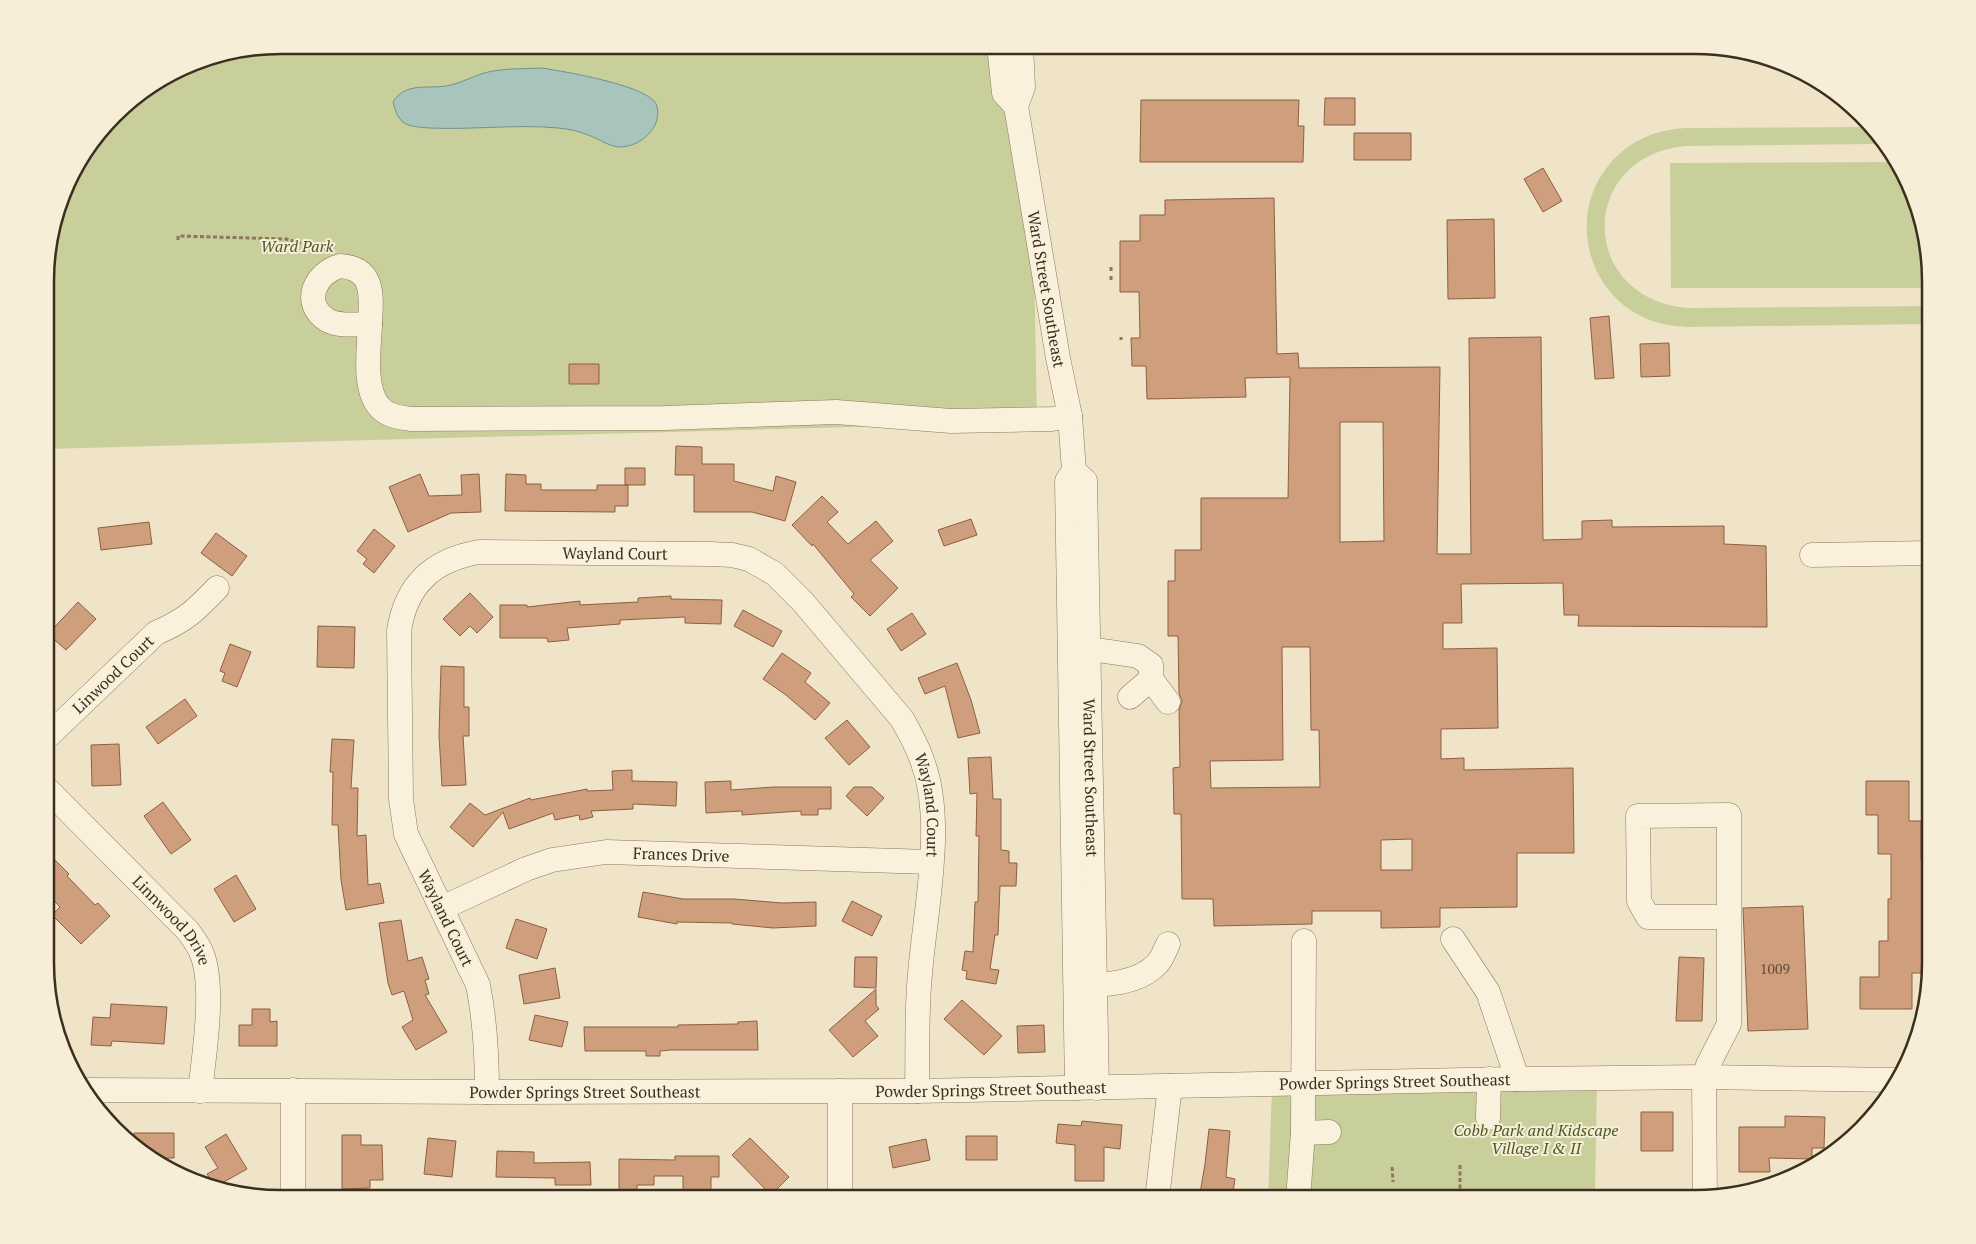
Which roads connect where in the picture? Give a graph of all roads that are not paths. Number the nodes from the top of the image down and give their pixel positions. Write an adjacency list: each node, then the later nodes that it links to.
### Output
1 (1000, 54): 3 (street, Ward Street Southeast)
2 (1021, 54): 3 (street, Ward Street Southeast)
3 (1016, 106): 5 (street, Ward Street Southeast)
4 (370, 324): 4 (street); 5 (street)
5 (1070, 416): 6 (street, Ward Street Southeast)
6 (1074, 471): 10 (street, Ward Street Southeast); 11 (street, Ward Street Southeast)
7 (1922, 553): 8 (street)
8 (1812, 555)
9 (217, 588): 15 (street, Linwood Court)
10 (1089, 652): 11 (street); 12 (street); 23 (street, Ward Street Southeast)
11 (1070, 672): 23 (street, Ward Street Southeast)
12 (1151, 679): 13 (street); 14 (street)
13 (1130, 697)
14 (1168, 702)
15 (54, 730)
16 (54, 796): 33 (street, Linnwood Drive)
17 (931, 862): 18 (street, Frances Drive); 18 (street, Wayland Court); 35 (street, Wayland Court)
18 (442, 908): 36 (street, Wayland Court)
19 (1729, 917): 19 (street); 24 (street)
20 (1453, 939): 25 (street)
21 (1304, 940): 28 (street)
22 (1168, 944): 23 (street)
23 (1085, 985): 30 (street, Ward Street Southeast)
24 (1704, 1077): 25 (street, Powder Springs Street Southeast); 27 (street, Powder Springs Street Southeast); 44 (street)
25 (1515, 1079): 26 (street, Powder Springs Street Southeast)
26 (1489, 1080): 28 (street, Powder Springs Street Southeast); 37 (street)
27 (1890, 1080)
28 (1303, 1084): 29 (street, Powder Springs Street Southeast); 39 (street)
29 (1170, 1086): 30 (street, Powder Springs Street Southeast); 42 (street)
30 (1087, 1088): 35 (street, Powder Springs Street Southeast)
31 (93, 1090): 33 (street, Powder Springs Street Southeast)
32 (293, 1090): 33 (street, Powder Springs Street Southeast); 36 (street, Powder Springs Street Southeast); 40 (street)
33 (200, 1091)
34 (840, 1091): 35 (street, Powder Springs Street Southeast); 36 (street, Powder Springs Street Southeast); 41 (street)
35 (917, 1091)
36 (487, 1092)
37 (1488, 1118)
38 (1329, 1132): 39 (street)
39 (1303, 1133): 43 (street)
40 (293, 1190)
41 (840, 1190)
42 (1158, 1190)
43 (1299, 1190)
44 (1705, 1190)

